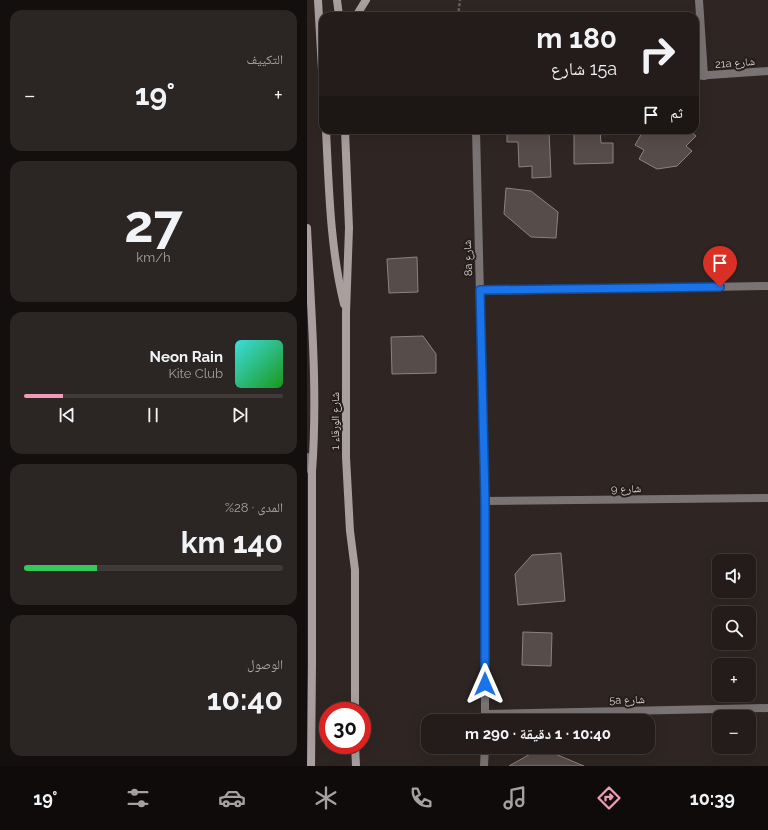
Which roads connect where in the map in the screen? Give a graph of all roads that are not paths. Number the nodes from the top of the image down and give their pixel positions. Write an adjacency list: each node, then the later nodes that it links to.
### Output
1 (318, 0): 7 (main road)
2 (337, 0): 5 (main road)
3 (366, 0): 6 (main road)
4 (699, 0): 10 (street, 21a شارع)
5 (338, 12)
6 (358, 12)
7 (319, 17)
8 (768, 72): 10 (street, 21a شارع)
9 (699, 76): 10 (street, 21a شارع)
10 (704, 76)
11 (326, 134): 17 (main road)
12 (345, 134): 17 (main road, شارع الورقاء 1)
13 (476, 134): 16 (street, 8a شارع)
14 (307, 228): 19 (main road, شارع الورقاء 1)
15 (768, 286): 16 (street)
16 (480, 290): 21 (street, 8a شارع)
17 (346, 313): 22 (main road, شارع الورقاء 1)
18 (307, 457): 19 (street)
19 (312, 472): 26 (main road, شارع الورقاء 1)
20 (768, 498): 21 (street, شارع 9)
21 (485, 501): 24 (street, 8a شارع)
22 (355, 702)
23 (768, 708): 25 (street, 5a شارع)
24 (485, 714)
25 (579, 714)
26 (309, 748): 29 (main road, شارع الورقاء 1)
27 (355, 754): 30 (main road)
28 (485, 754): 31 (street)
29 (311, 766)
30 (356, 766)
31 (484, 766)

